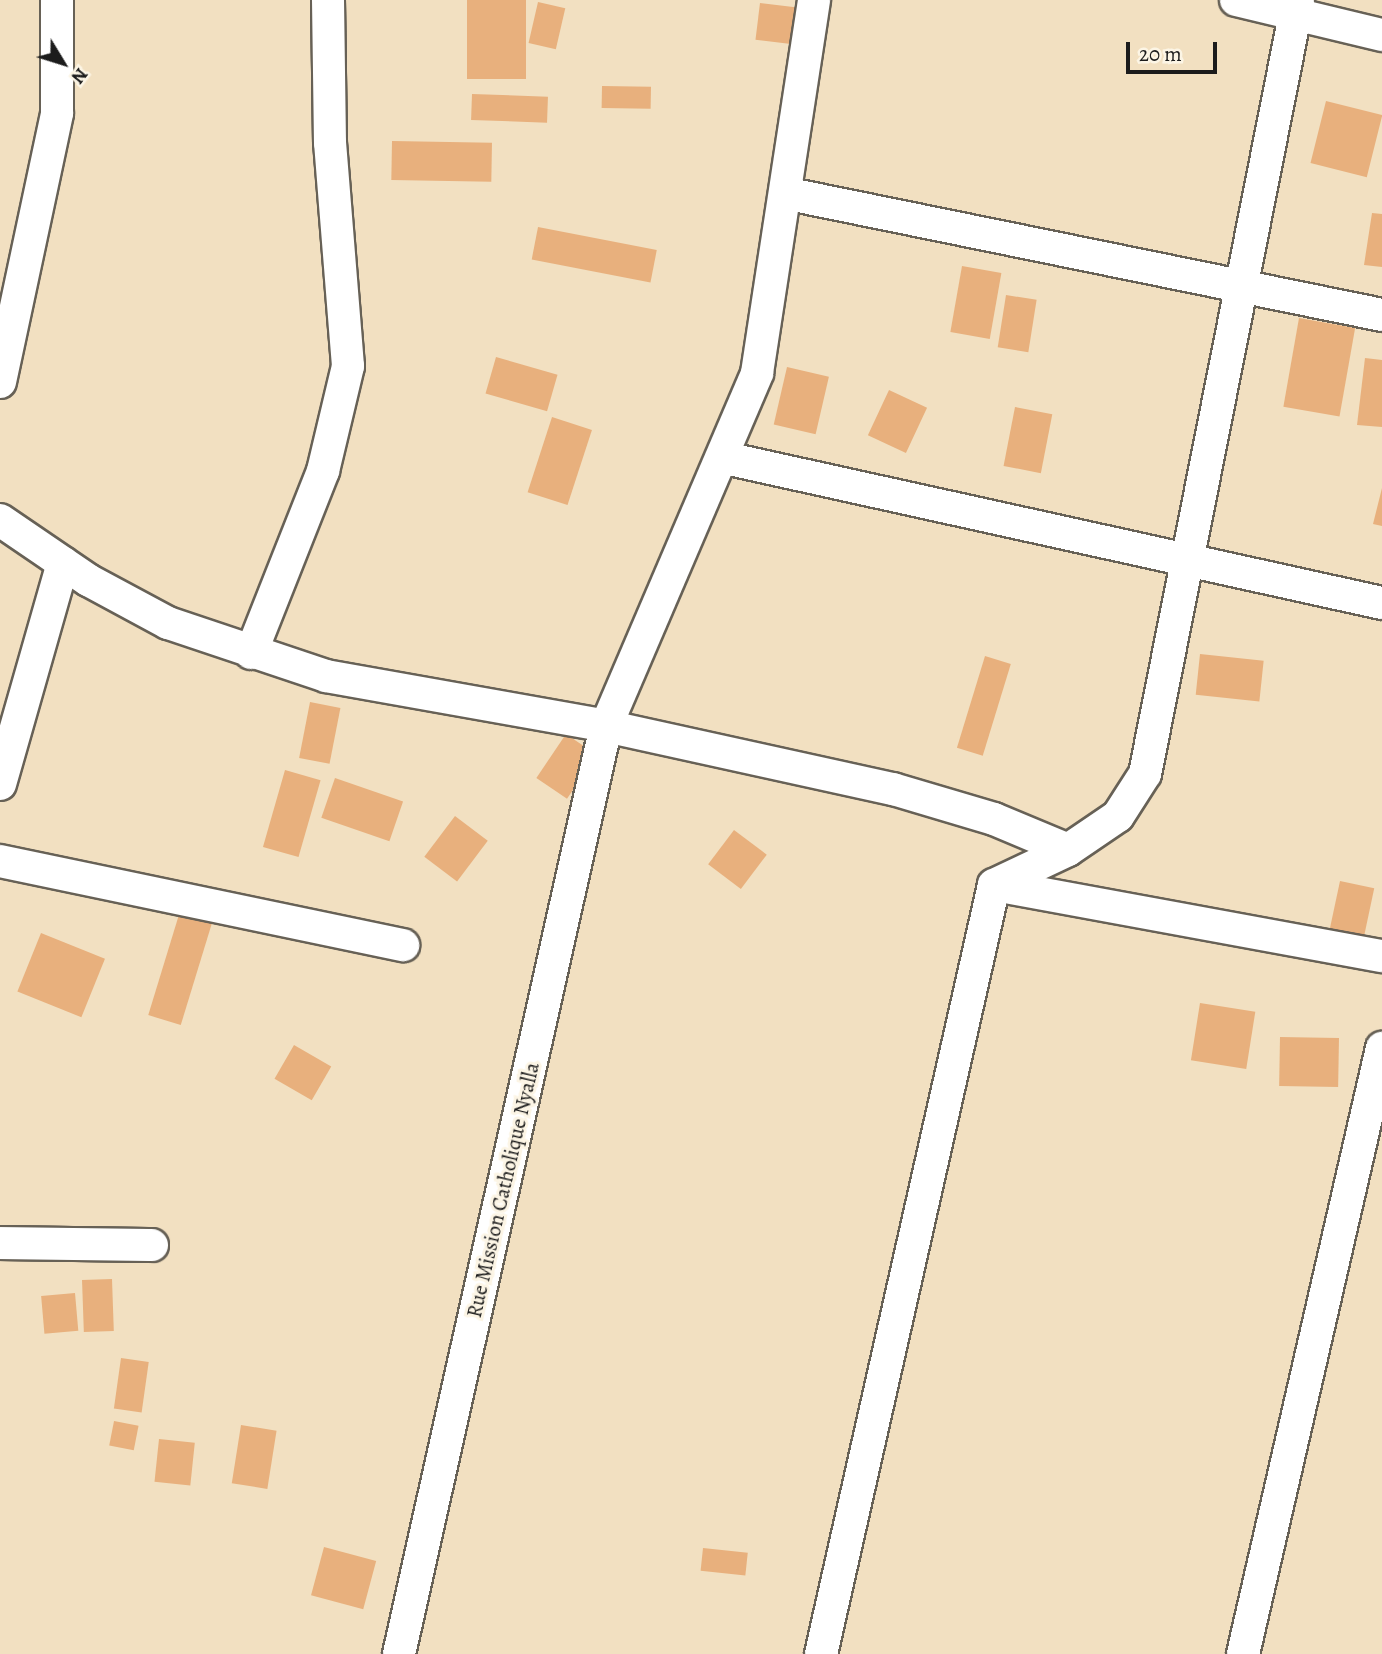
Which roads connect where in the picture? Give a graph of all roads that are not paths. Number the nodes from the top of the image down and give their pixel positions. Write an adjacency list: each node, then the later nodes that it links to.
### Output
1 (57, 0): 10 (street)
2 (328, 0): 16 (street)
3 (814, 0): 7 (street, Rue Mission Catholique Nyalla)
4 (1236, 0): 5 (street)
5 (1296, 6): 6 (street); 8 (street)
6 (1382, 35)
7 (789, 194): 8 (street); 11 (street, Rue Mission Catholique Nyalla)
8 (1242, 283): 9 (street); 14 (street)
9 (1382, 315)
10 (0, 382)
11 (725, 458): 14 (street); 17 (street, Rue Mission Catholique Nyalla)
12 (0, 520): 13 (street)
13 (63, 563): 16 (street); 18 (street)
14 (1186, 563): 15 (street); 19 (street)
15 (1382, 603)
16 (251, 653): 17 (street)
17 (606, 726): 19 (street); 27 (street, Rue Mission Catholique Nyalla)
18 (0, 785)
19 (1068, 850): 21 (street)
20 (0, 861): 22 (street)
21 (994, 885): 23 (street); 28 (street)
22 (402, 945)
23 (1382, 956)
24 (1382, 1048): 29 (street)
25 (0, 1243): 26 (street)
26 (152, 1245)
27 (399, 1654)
28 (821, 1654)
29 (1243, 1654)

